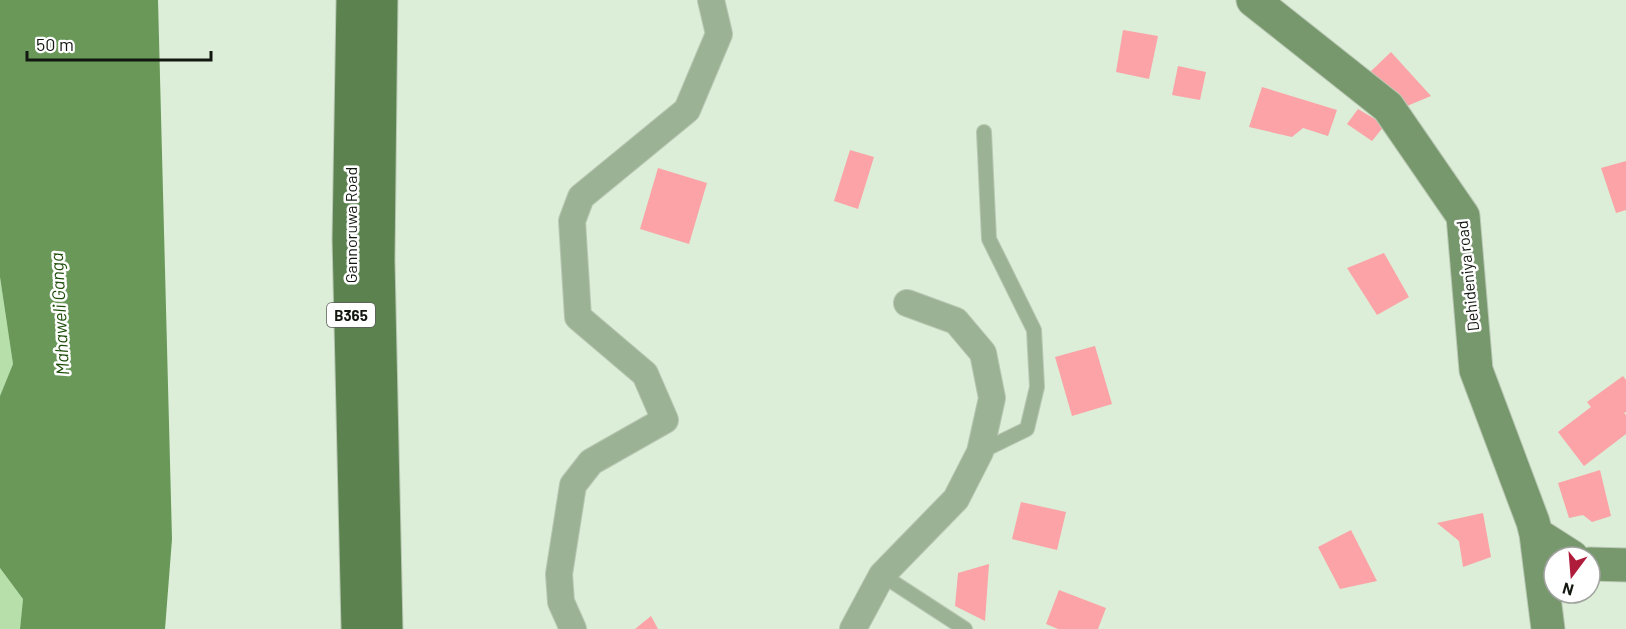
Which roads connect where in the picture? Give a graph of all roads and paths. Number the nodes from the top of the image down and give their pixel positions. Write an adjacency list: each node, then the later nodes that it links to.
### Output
1 (353, 0): 13 (main road, Gannoruwa Road / B365)
2 (381, 0): 14 (main road, Gannoruwa Road / B365)
3 (711, 0): 15 (street)
4 (1253, 0): 8 (street, Dehideniya road)
5 (984, 132): 7 (lane)
6 (907, 303): 7 (street)
7 (980, 452): 12 (street)
8 (1536, 534): 9 (street); 18 (street, Dehideniya road)
9 (1553, 545)
10 (1602, 564): 11 (street)
11 (1626, 565)
12 (882, 575): 16 (street); 17 (lane)
13 (358, 629)
14 (386, 629)
15 (573, 629)
16 (853, 629)
17 (964, 629)
18 (1548, 629)

